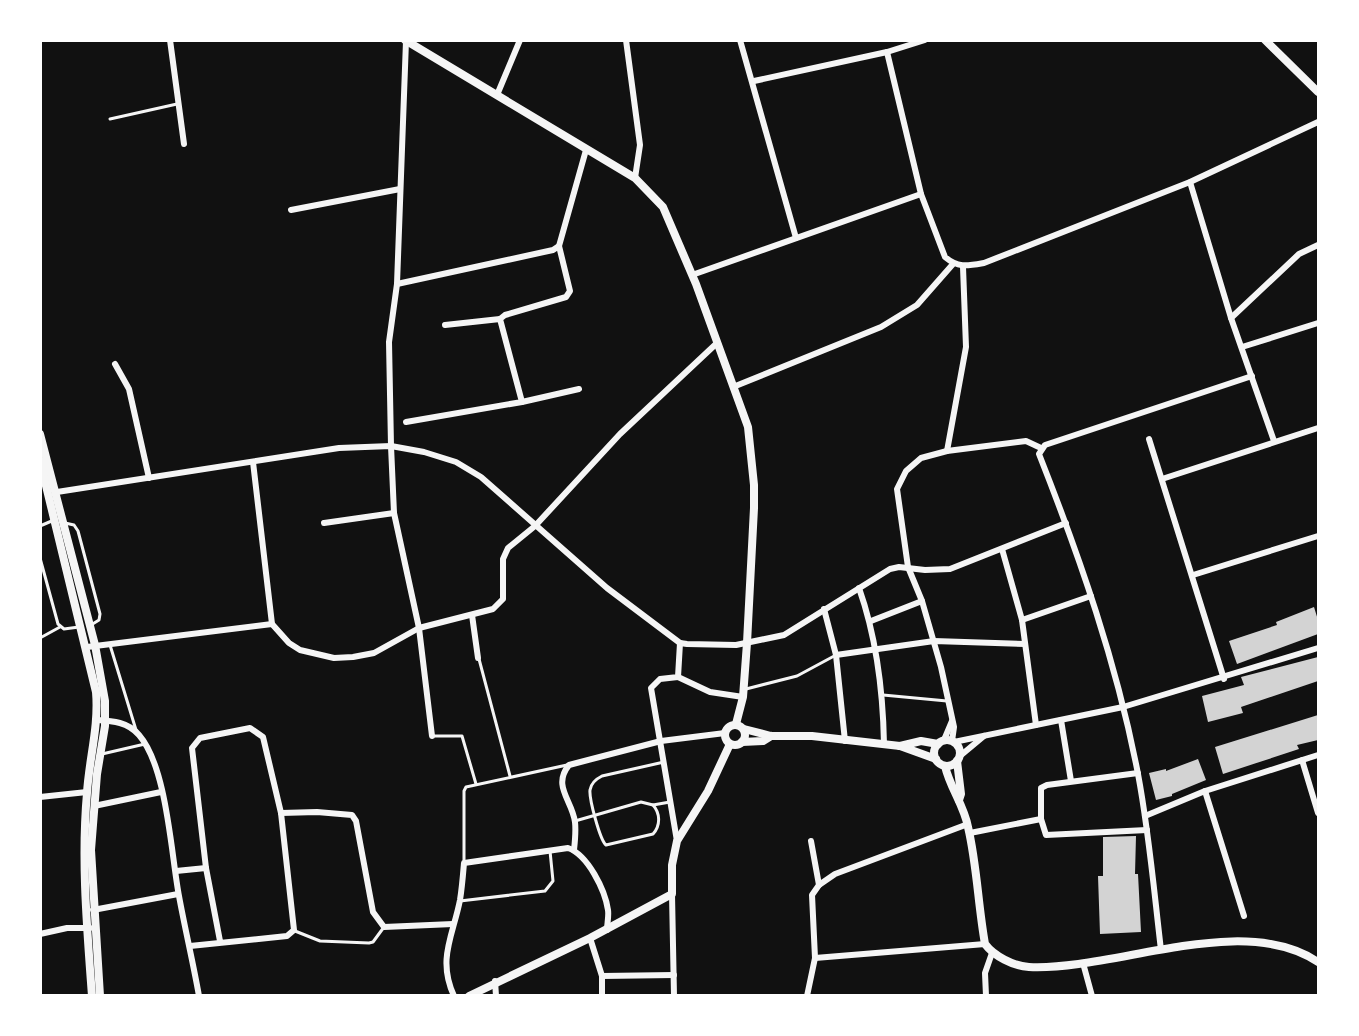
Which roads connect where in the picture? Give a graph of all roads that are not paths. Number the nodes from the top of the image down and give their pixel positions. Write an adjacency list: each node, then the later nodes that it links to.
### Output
1 (170, 40): 12 (street)
2 (520, 40): 11 (street)
3 (626, 40): 17 (street)
4 (740, 40): 9 (street)
5 (925, 40): 8 (street)
6 (1265, 40): 10 (street)
7 (406, 41): 11 (street); 19 (street)
8 (887, 52): 9 (street); 20 (street)
9 (754, 81): 22 (street)
10 (1318, 92)
11 (496, 95): 16 (street)
12 (179, 104): 13 (lane); 15 (street)
13 (110, 119)
14 (1318, 122): 18 (street)
15 (184, 144)
16 (586, 150): 17 (street); 24 (street)
17 (635, 178): 27 (street)
18 (1190, 182): 26 (street); 29 (street)
19 (400, 189): 21 (street); 28 (street)
20 (921, 194): 22 (street); 25 (street)
21 (291, 210)
22 (796, 238): 27 (street)
23 (1318, 245): 29 (street)
24 (559, 246): 28 (street); 30 (street)
25 (953, 264): 26 (street); 37 (street)
26 (963, 267): 46 (street)
27 (692, 275): 33 (street)
28 (397, 284): 45 (street)
29 (1231, 318): 34 (street)
30 (500, 320): 32 (street); 39 (street)
31 (1318, 324): 34 (street)
32 (445, 325)
33 (717, 343): 37 (street); 59 (street)
34 (1242, 347): 36 (street)
35 (115, 364): 50 (street)
36 (1252, 376): 44 (street); 47 (street)
37 (733, 387): 80 (street)
38 (579, 389): 39 (street)
39 (522, 402): 40 (street)
40 (406, 422)
41 (1318, 428): 44 (street)
42 (40, 434): 52 (street)
43 (1149, 439): 51 (street)
44 (1274, 441): 51 (street)
45 (391, 446): 49 (street); 53 (street); 59 (street)
46 (947, 451): 47 (street); 63 (street)
47 (1040, 451): 57 (street)
48 (40, 461): 52 (street)
49 (253, 462): 50 (street); 72 (street)
50 (149, 478): 52 (street)
51 (1162, 479): 64 (street)
52 (53, 493): 54 (street); 55 (street)
53 (394, 513): 56 (street); 75 (street)
54 (56, 519): 58 (lane); 73 (street)
55 (65, 523): 73 (street); 73 (lane)
56 (324, 523)
57 (1066, 523): 61 (street); 66 (street)
58 (40, 526)
59 (535, 526): 69 (street); 78 (street)
60 (1318, 536): 64 (street)
61 (1002, 549): 63 (street); 70 (street)
62 (40, 558): 74 (lane)
63 (908, 567): 65 (street); 67 (street)
64 (1193, 575): 88 (street)
65 (859, 588): 68 (street); 71 (street)
66 (1091, 596): 70 (street); 92 (street)
67 (922, 601): 71 (street); 77 (street)
68 (824, 609): 80 (street); 85 (street)
69 (472, 615): 75 (street); 86 (street)
70 (1022, 620): 81 (street)
71 (871, 621): 83 (street)
72 (272, 624): 75 (street); 79 (street)
73 (86, 626): 74 (lane); 82 (street)
74 (60, 627): 76 (lane)
75 (419, 628): 99 (street)
76 (40, 638)
77 (934, 640): 81 (street); 83 (street); 91 (street)
78 (680, 642): 80 (street); 87 (street)
79 (109, 643): 82 (street); 97 (lane)
80 (747, 643): 89 (street)
81 (1025, 644): 95 (street)
82 (91, 646): 93 (street)
83 (876, 648): 85 (street); 90 (street)
84 (1318, 648): 88 (street)
85 (836, 655): 89 (lane); 103 (street)
86 (478, 658): 119 (lane)
87 (678, 677): 89 (street); 102 (street)
88 (1224, 679): 92 (street)
89 (743, 693): 96 (street)
90 (883, 695): 91 (lane); 108 (street)
91 (948, 701): 105 (street)
92 (1123, 707): 94 (street); 118 (street)
93 (101, 720): 97 (street); 110 (street); 123 (street)
94 (1061, 720): 95 (street); 120 (street)
95 (1036, 725): 101 (street)
96 (740, 727): 98 (street); 100 (street); 104 (street)
97 (136, 732): 106 (street)
98 (725, 733): 102 (street); 107 (street)
99 (432, 736): 121 (lane)
100 (771, 736): 103 (street); 104 (street)
101 (984, 736): 105 (street); 113 (street)
102 (661, 741): 115 (street); 116 (street)
103 (845, 741): 108 (street)
104 (742, 742): 107 (street)
105 (947, 742): 109 (street); 112 (street); 113 (street)
106 (145, 744): 110 (lane); 124 (street)
107 (730, 744): 139 (street)
108 (884, 744): 109 (street)
109 (900, 746): 112 (street)
110 (100, 754): 129 (street)
111 (1318, 755): 114 (street)
112 (936, 759): 117 (street)
113 (958, 759): 117 (street); 126 (street)
114 (1302, 760): 122 (street); 131 (street)
115 (665, 761): 127 (street); 132 (lane)
116 (569, 765): 119 (lane); 135 (street)
117 (945, 766): 126 (street)
118 (1138, 773): 120 (street); 133 (street)
119 (510, 776): 121 (lane)
120 (1071, 781): 134 (street)
121 (476, 784): 143 (lane)
122 (1205, 791): 133 (street); 151 (street)
123 (87, 792): 125 (street); 154 (street)
124 (161, 792): 129 (street); 145 (street)
125 (40, 797)
126 (959, 800): 136 (street)
127 (670, 802): 128 (lane); 139 (street)
128 (653, 805): 132 (lane); 132 (lane)
129 (94, 806): 150 (street)
130 (281, 813): 144 (street); 153 (street); 155 (street)
131 (1318, 813)
132 (596, 815): 135 (lane)
133 (1145, 816): 137 (street)
134 (1041, 819): 137 (street); 138 (street)
135 (575, 821): 141 (street)
136 (968, 824): 138 (street); 146 (street)
137 (1147, 830): 162 (street)
138 (970, 833): 160 (street)
139 (677, 841): 148 (street)
140 (811, 841): 146 (street)
141 (574, 850): 142 (street); 156 (street)
142 (550, 851): 143 (street); 149 (lane)
143 (464, 863): 149 (street)
144 (206, 868): 145 (street); 159 (street)
145 (176, 871): 147 (street)
146 (819, 885): 164 (street)
147 (178, 894): 150 (street); 161 (street)
148 (672, 894): 156 (street); 167 (street)
149 (460, 901): 152 (street)
150 (93, 910): 154 (street)
151 (1244, 916)
152 (453, 924): 153 (street); 173 (street)
153 (384, 927): 155 (lane)
154 (91, 928): 157 (street); 170 (street); 171 (street)
155 (294, 930): 159 (street)
156 (607, 930): 158 (street)
157 (40, 934)
158 (590, 938): 168 (street); 169 (street)
159 (220, 941): 161 (street)
160 (985, 944): 163 (street); 164 (street)
161 (190, 946): 172 (street)
162 (1161, 950): 165 (street); 166 (street)
163 (992, 953): 166 (street); 179 (street)
164 (815, 958): 178 (street)
165 (1318, 962)
166 (1083, 963): 180 (street)
167 (674, 975): 168 (street); 177 (street)
168 (602, 976): 176 (street)
169 (495, 981): 174 (street); 175 (street)
170 (92, 996)
171 (100, 996)
172 (199, 996)
173 (454, 996)
174 (469, 996)
175 (496, 996)
176 (602, 996)
177 (674, 996)
178 (807, 996)
179 (986, 996)
180 (1092, 996)

